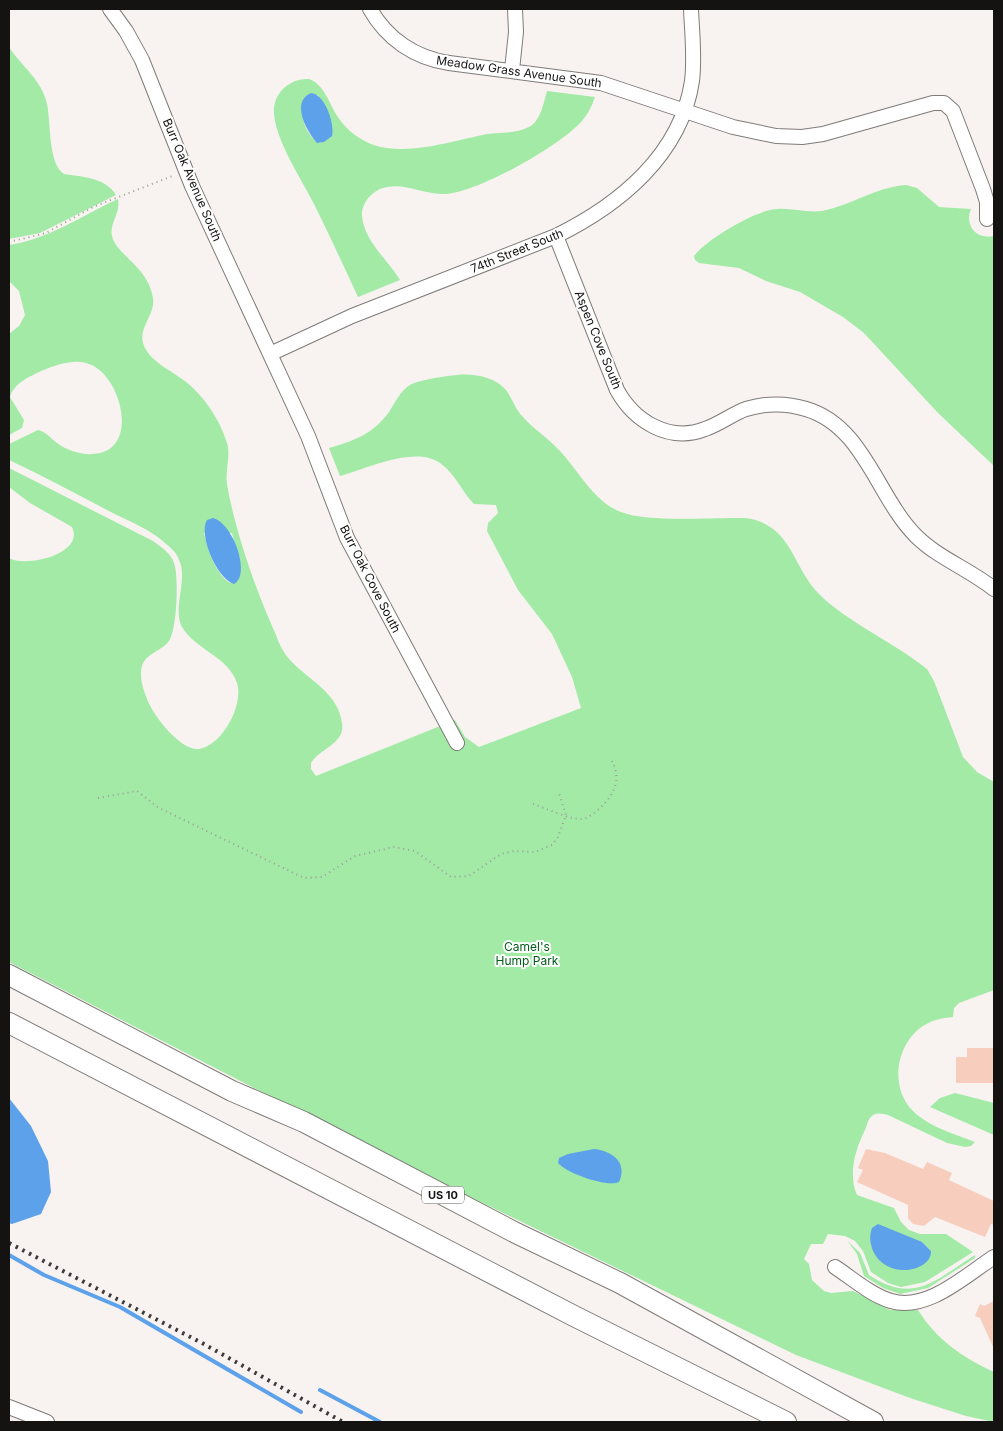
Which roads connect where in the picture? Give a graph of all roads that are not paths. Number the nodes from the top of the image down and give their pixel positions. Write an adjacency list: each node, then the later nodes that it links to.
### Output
1 (110, 9): 9 (street, Burr Oak Avenue South)
2 (370, 9): 5 (street, Meadow Grass Avenue South)
3 (515, 9): 5 (street)
4 (691, 9): 6 (street, 74th Street South)
5 (512, 70): 6 (street, Meadow Grass Avenue South)
6 (685, 110): 7 (street, Meadow Grass Avenue South); 8 (street, 74th Street South)
7 (987, 219)
8 (556, 236): 9 (street, 74th Street South); 10 (street, Aspen Cove South)
9 (270, 354): 11 (street, Burr Oak Cove South)
10 (994, 588)
11 (457, 743)
12 (9, 975): 19 (highway, US 10)
13 (9, 1023): 18 (highway)
14 (994, 1257): 15 (street)
15 (836, 1268)
16 (9, 1407): 17 (street)
17 (47, 1422)
18 (786, 1422)
19 (873, 1422)

